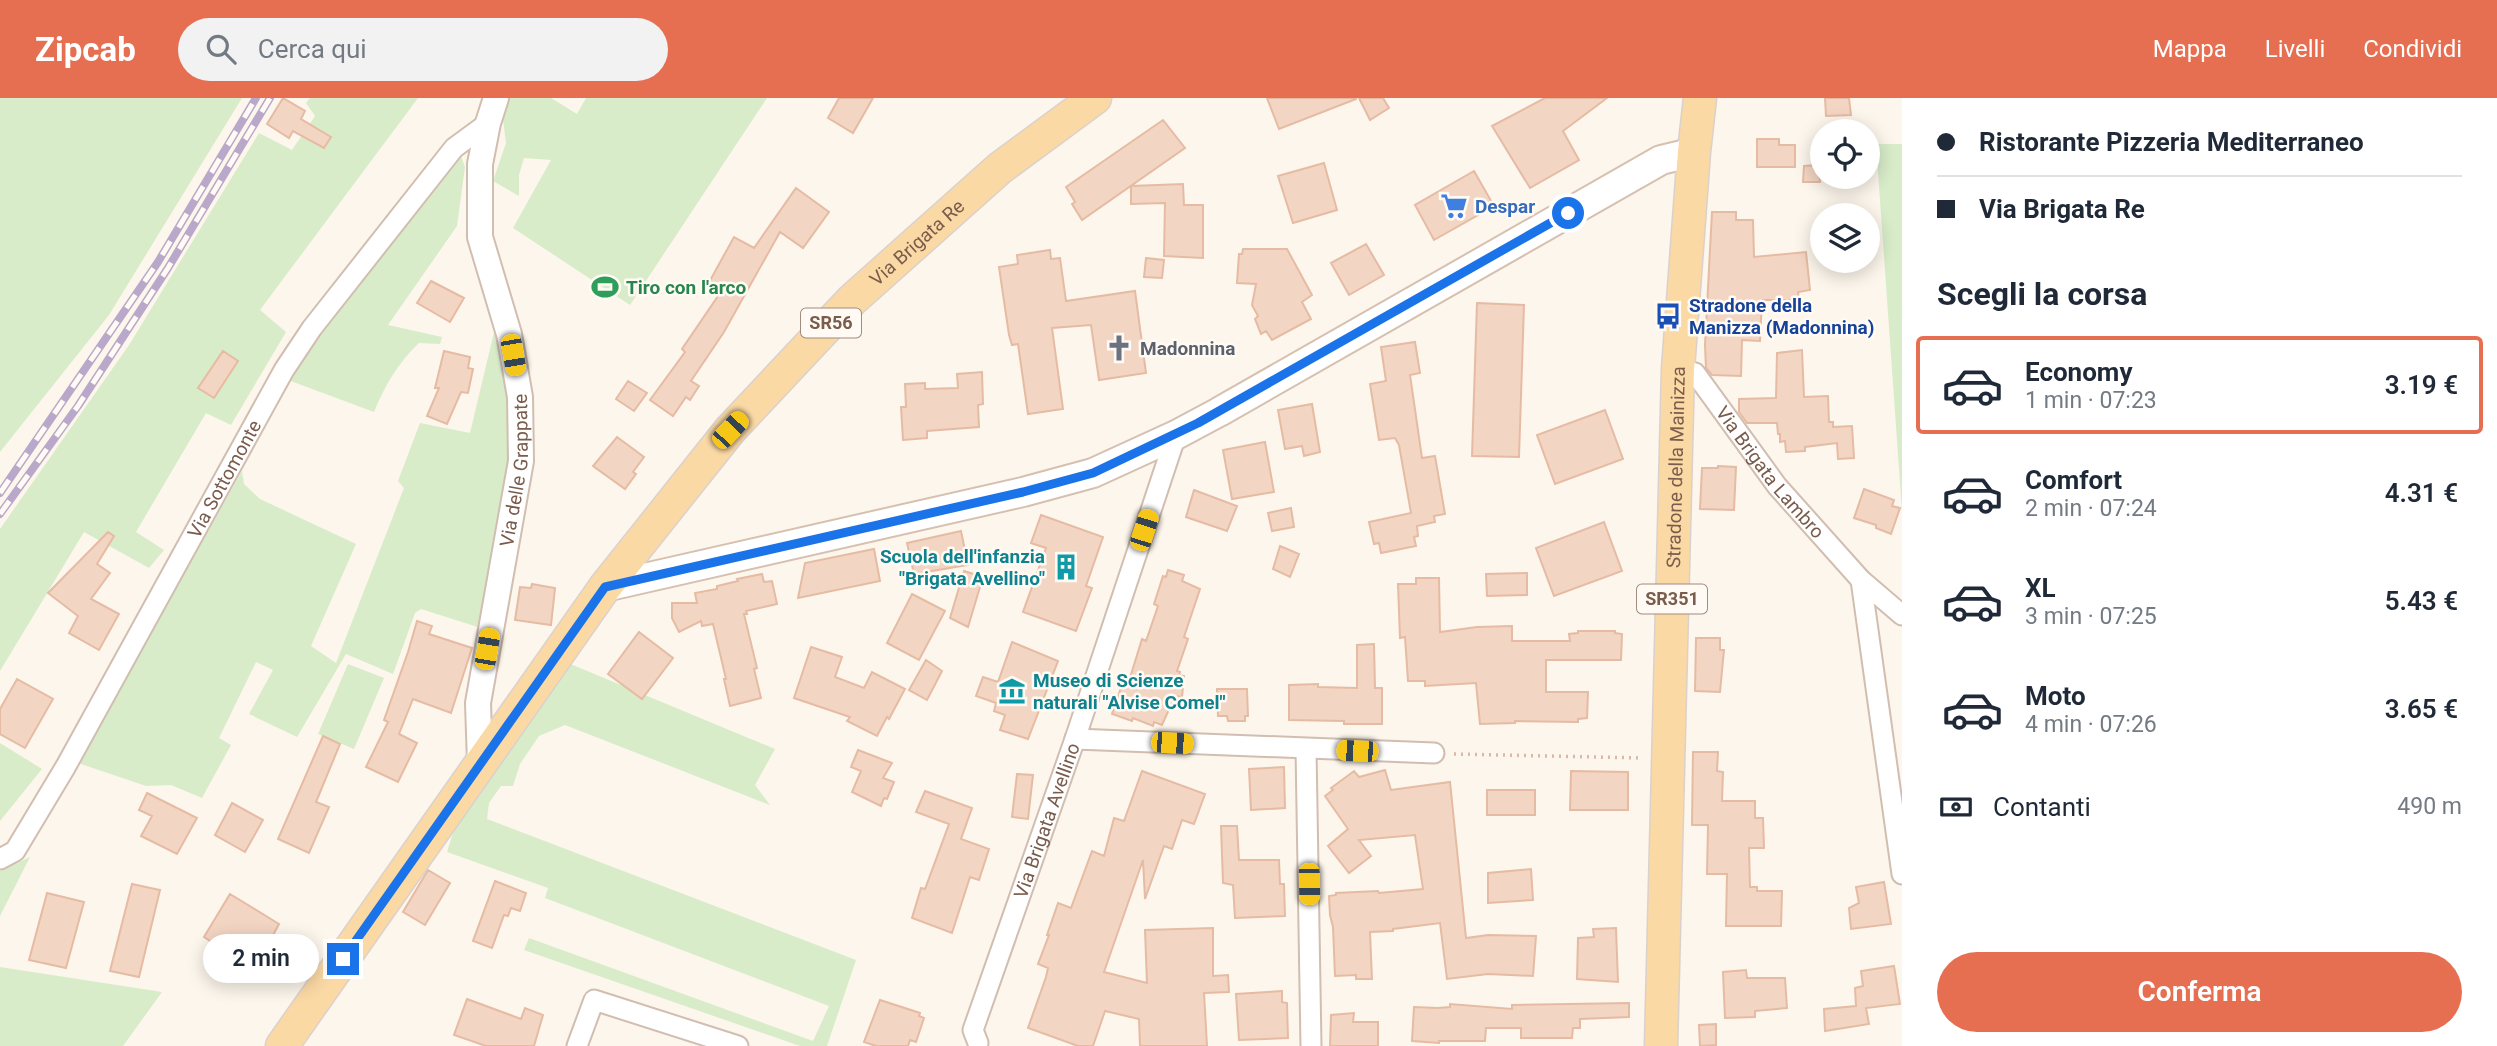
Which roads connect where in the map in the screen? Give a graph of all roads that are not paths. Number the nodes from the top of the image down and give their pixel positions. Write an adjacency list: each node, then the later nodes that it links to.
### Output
1 (496, 98): 4 (street, Via delle Grappate)
2 (1095, 98): 9 (main road, Via Brigata Re / SR56)
3 (1700, 98): 5 (main road, Stradone della Mainizza / SR351)
4 (488, 123): 14 (street, Via delle Grappate); 15 (street, Via Sottomonte)
5 (1694, 152): 6 (main road, Stradone della Mainizza / SR351); 7 (main road)
6 (1678, 369): 8 (street, Via Brigata Lambro); 22 (main road, Stradone della Mainizza / SR351)
7 (1177, 435): 9 (main road); 11 (street, Via Brigata Avellino)
8 (1861, 580): 10 (street, Via Brigata Lambro); 16 (street)
9 (605, 587): 14 (main road, Via Brigata Re / SR56)
10 (1902, 615)
11 (1075, 739): 12 (street); 17 (street, Via Brigata Avellino)
12 (1306, 749): 13 (street); 21 (street)
13 (1434, 753)
14 (480, 763): 18 (main road, Via Brigata Re / SR56)
15 (0, 859)
16 (1902, 874)
17 (981, 1045)
18 (282, 1046)
19 (577, 1046): 20 (street)
20 (738, 1046)
21 (1311, 1046)
22 (1661, 1046)

